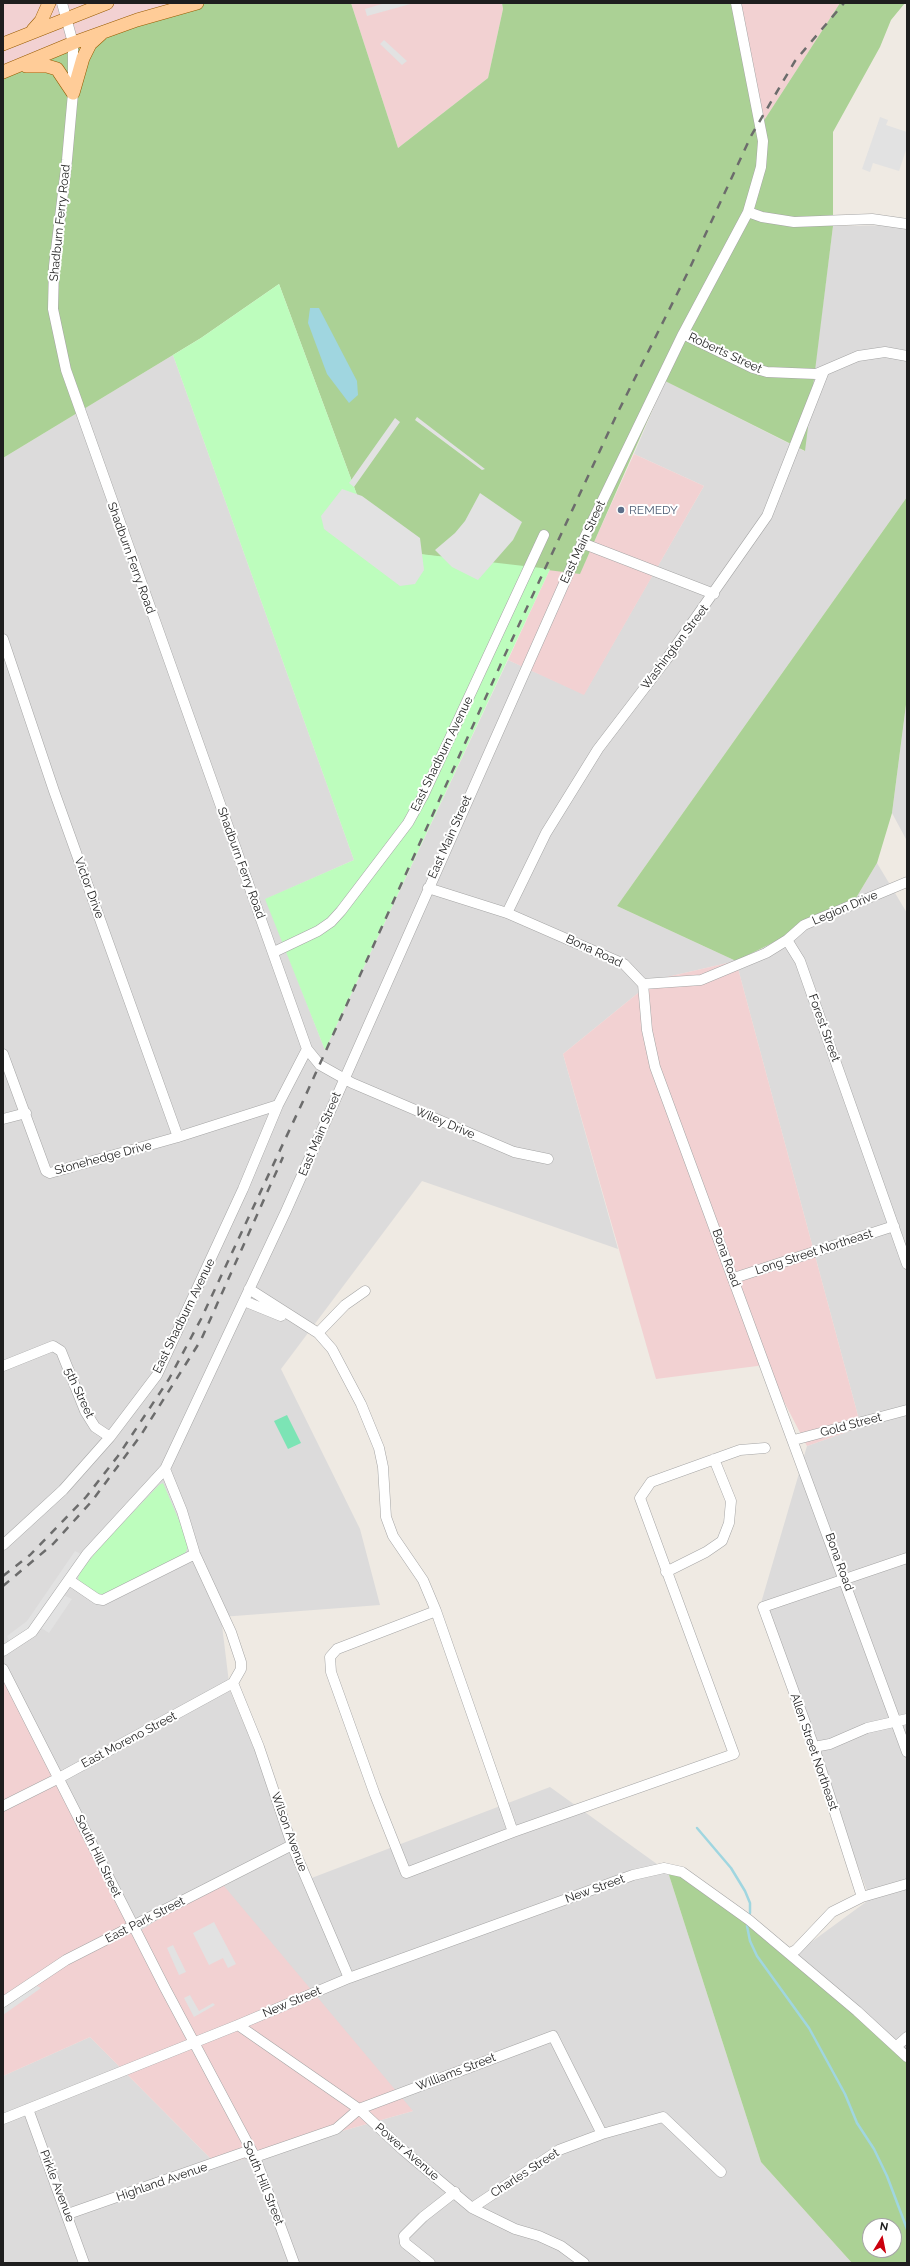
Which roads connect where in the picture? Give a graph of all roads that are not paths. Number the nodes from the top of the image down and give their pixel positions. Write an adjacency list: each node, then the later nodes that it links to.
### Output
1 (48, 3): 7 (main road)
2 (62, 3): 6 (street, Shadburn Ferry Road)
3 (107, 3): 6 (main road)
4 (197, 3): 8 (main road)
5 (736, 3): 13 (street, East Main Street)
6 (67, 17): 7 (main road); 9 (street, Shadburn Ferry Road)
7 (30, 32): 10 (main road)
8 (105, 32): 9 (main road); 12 (main road)
9 (73, 43): 11 (main road); 12 (street, Shadburn Ferry Road)
10 (3, 44)
11 (8, 70): 12 (main road)
12 (73, 93): 26 (street, Shadburn Ferry Road)
13 (748, 212): 14 (street); 15 (street, East Main Street)
14 (907, 224)
15 (683, 334): 17 (street, Roberts Street); 19 (street, East Main Street)
16 (907, 356): 17 (street, Roberts Street)
17 (824, 372): 20 (street, Washington Street)
18 (544, 535): 26 (street, East Shadburn Avenue)
19 (582, 543): 20 (street); 23 (street, East Main Street)
20 (714, 594): 24 (street, Washington Street)
21 (3, 639): 34 (street, Victor Drive)
22 (907, 882): 25 (street, Legion Drive)
23 (428, 888): 24 (street, Bona Road); 30 (street, East Main Street)
24 (507, 913): 27 (street, Bona Road)
25 (788, 940): 27 (street); 36 (street, Forest Street)
26 (274, 952): 28 (street, Shadburn Ferry Road)
27 (643, 984): 38 (street, Bona Road)
28 (307, 1049): 30 (street, Shadburn Ferry Road); 31 (street, East Shadburn Avenue)
29 (3, 1054): 32 (street, Stonehedge Drive)
30 (344, 1079): 35 (street, Wiley Drive); 39 (street, East Main Street)
31 (278, 1105): 34 (street, Stonehedge Drive); 46 (street, East Shadburn Avenue)
32 (26, 1113): 33 (street); 34 (street, Stonehedge Drive)
33 (3, 1119)
34 (178, 1137)
35 (548, 1159)
36 (894, 1226): 37 (street, Forest Street); 38 (street, Long Street Northeast)
37 (907, 1264)
38 (734, 1278): 47 (street, Bona Road)
39 (249, 1289): 41 (street, East Main Street); 42 (street)
40 (365, 1291): 43 (street)
41 (244, 1301): 42 (street); 50 (street, East Main Street)
42 (302, 1323): 43 (street)
43 (318, 1333): 57 (street)
44 (3, 1366): 46 (street, 5th Street)
45 (907, 1410): 47 (street, Gold Street)
46 (110, 1437): 51 (street, East Shadburn Avenue)
47 (794, 1440): 55 (street, Bona Road)
48 (765, 1448): 49 (street)
49 (714, 1459): 54 (street); 54 (street)
50 (165, 1469): 52 (street); 56 (street, East Main Street)
51 (3, 1545)
52 (195, 1554): 56 (street); 60 (street)
53 (907, 1558): 55 (street)
54 (666, 1572): 66 (street)
55 (845, 1579): 61 (street, Bona Road); 62 (street, Allen Street Northeast)
56 (69, 1580): 58 (street, East Main Street)
57 (436, 1611): 66 (street); 66 (street)
58 (3, 1651)
59 (3, 1669): 64 (street, South Hill Street)
60 (234, 1683): 64 (street, East Moreno Street); 67 (street, Wilson Avenue)
61 (902, 1720): 62 (street); 63 (street, Bona Road)
62 (814, 1747): 69 (street, Allen Street Northeast)
63 (907, 1752)
64 (60, 1778): 65 (street, East Moreno Street); 70 (street, South Hill Street)
65 (3, 1806)
66 (513, 1832)
67 (292, 1845): 70 (street, East Park Street); 72 (street, Wilson Avenue)
68 (907, 1884): 69 (street)
69 (862, 1898): 71 (street)
70 (133, 1926): 73 (street, East Park Street); 76 (street, South Hill Street)
71 (790, 1953): 72 (street, New Street); 77 (street, New Street)
72 (349, 1978): 74 (street, New Street)
73 (3, 2002)
74 (238, 2025): 76 (street); 80 (street, Power Avenue)
75 (907, 2037): 77 (street)
76 (195, 2042): 79 (street); 83 (street, South Hill Street)
77 (897, 2046): 78 (street, New Street)
78 (907, 2057)
79 (28, 2109): 81 (street); 87 (street, Pirkle Avenue)
80 (359, 2109): 82 (street, Williams Street); 83 (street, Williams Street); 85 (street, Power Avenue)
81 (3, 2119)
82 (602, 2134): 84 (street, Charles Street); 86 (street, Charles Street)
83 (255, 2157): 87 (street, Highland Avenue); 89 (street, South Hill Street)
84 (721, 2172)
85 (455, 2192): 86 (street, Power Avenue); 90 (street)
86 (472, 2208): 91 (street, Power Avenue)
87 (68, 2214): 88 (street, Pirkle Avenue)
88 (84, 2263)
89 (294, 2263)
90 (430, 2263)
91 (584, 2263)

